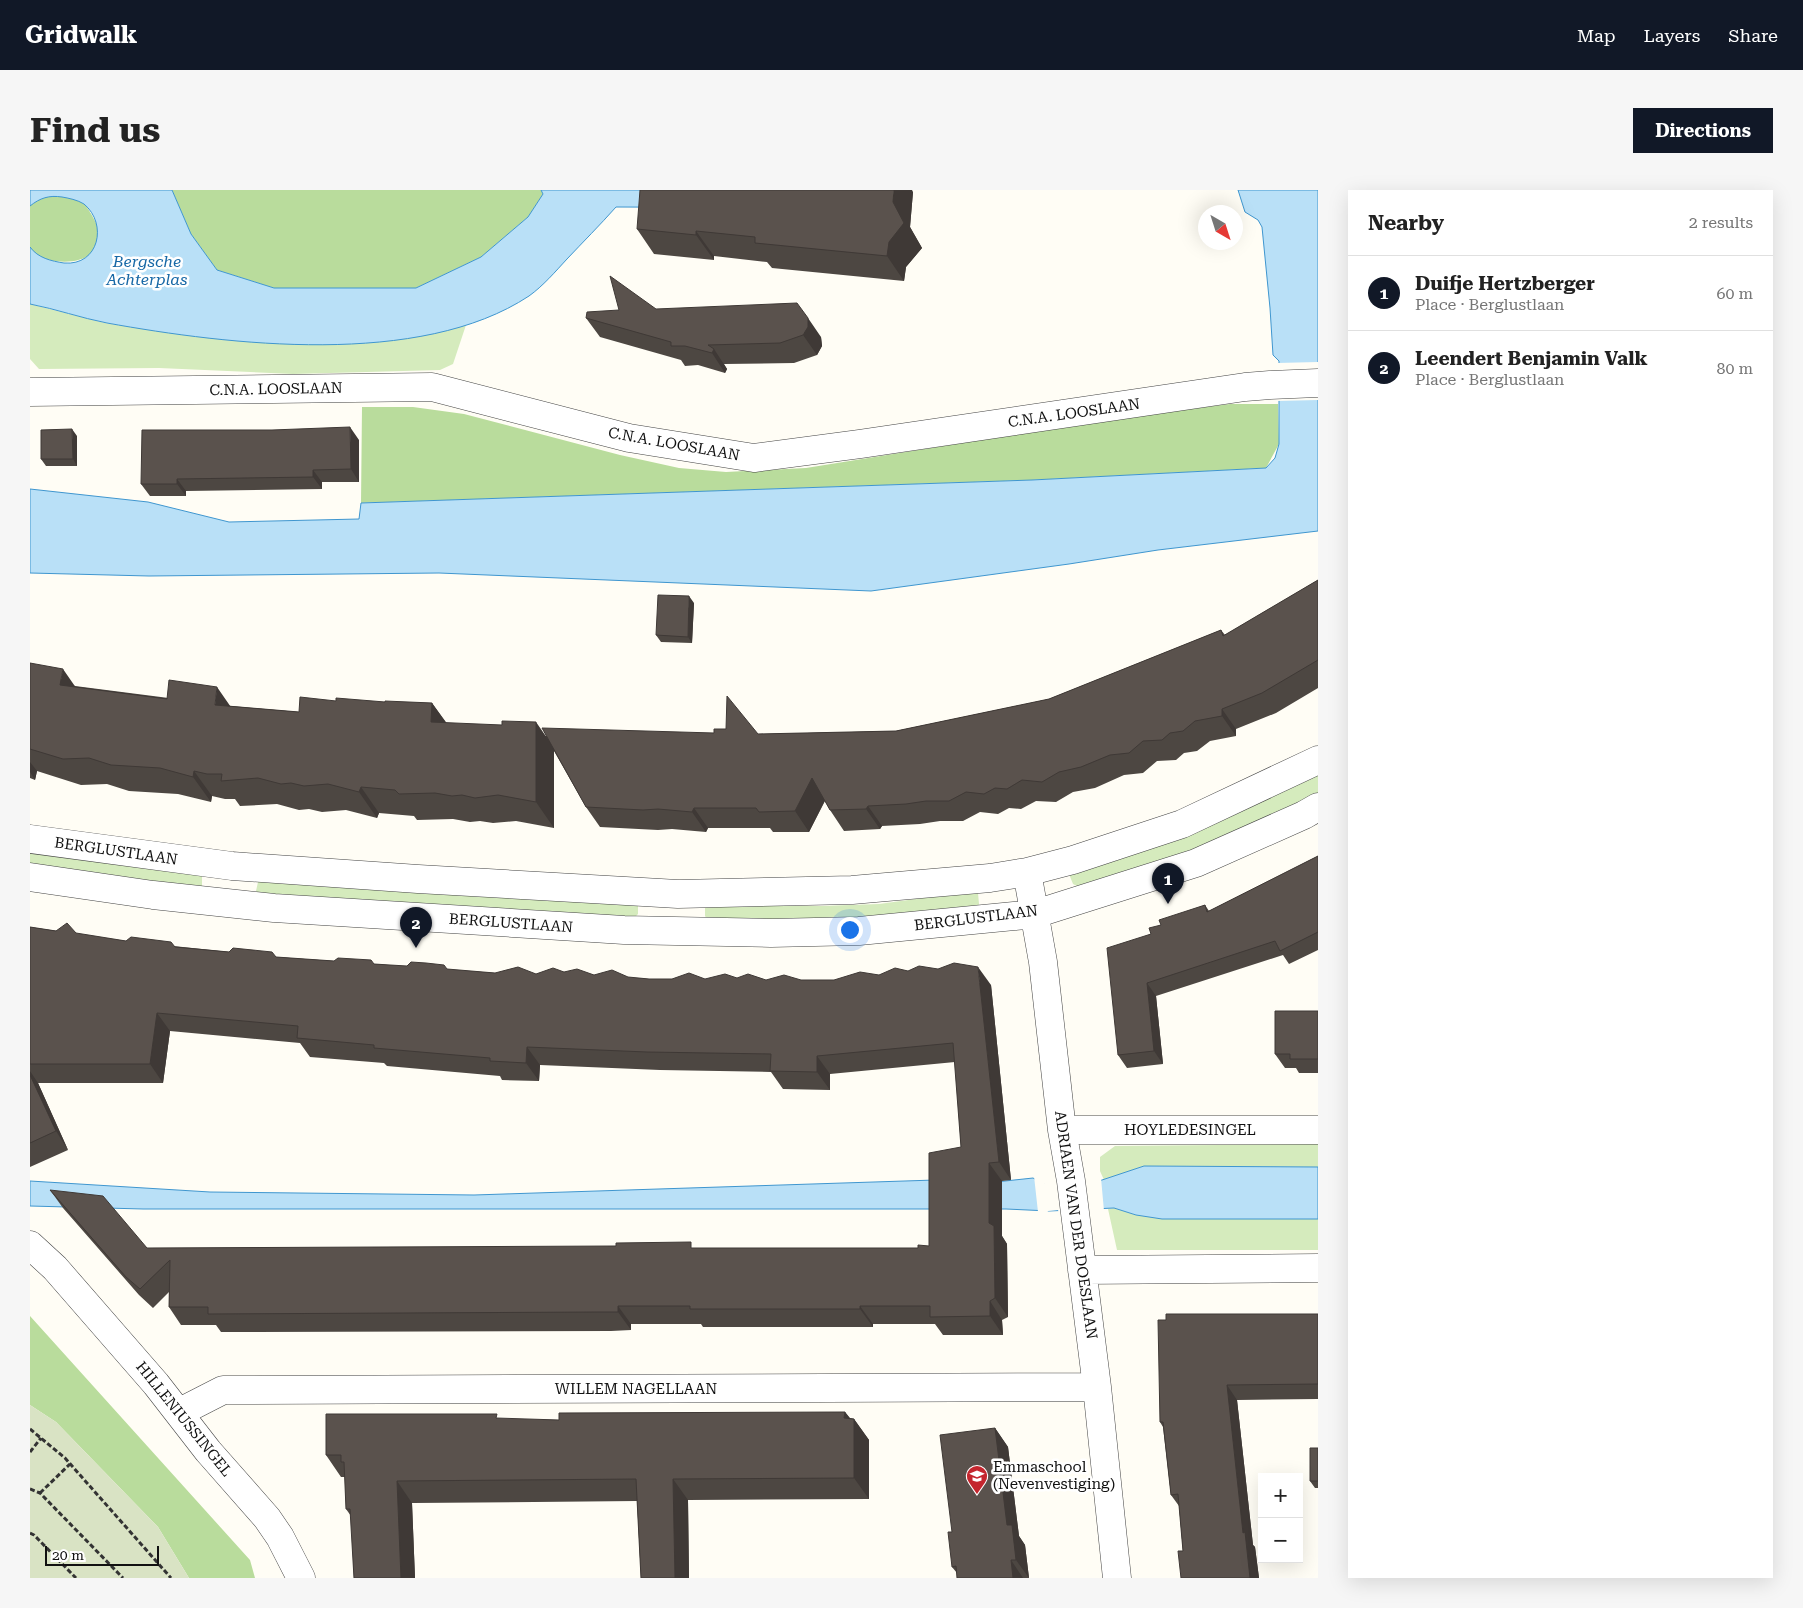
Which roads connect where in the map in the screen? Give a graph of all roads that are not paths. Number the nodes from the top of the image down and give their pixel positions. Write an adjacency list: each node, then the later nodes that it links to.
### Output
1 (1318, 382): 2 (street, C.N.A. LOOSLAAN)
2 (30, 392)
3 (1318, 760): 7 (street, BERGLUSTLAAN)
4 (1318, 807): 11 (street, BERGLUSTLAAN)
5 (30, 839): 6 (street, BERGLUSTLAAN)
6 (232, 866): 9 (street, BERGLUSTLAAN); 10 (street)
7 (1027, 872): 9 (street, BERGLUSTLAAN); 11 (street, ADRIAEN VAN DER DOESLAAN)
8 (30, 877): 10 (street, BERGLUSTLAAN)
9 (678, 894): 12 (street)
10 (227, 903): 12 (street, BERGLUSTLAAN)
11 (1035, 914): 12 (street, BERGLUSTLAAN); 13 (street, ADRIAEN VAN DER DOESLAAN)
12 (674, 931)
13 (1062, 1130): 14 (street, HOYLEDESINGEL); 18 (street, ADRIAEN VAN DER DOESLAAN)
14 (1318, 1130)
15 (30, 1245): 16 (street, HILLENIUSSINGEL)
16 (43, 1268): 20 (street, HILLENIUSSINGEL)
17 (1318, 1268): 18 (street)
18 (1082, 1270): 19 (street, ADRIAEN VAN DER DOESLAAN)
19 (1097, 1387): 20 (street, WILLEM NAGELLAAN); 22 (street, ADRIAEN VAN DER DOESLAAN)
20 (180, 1412): 21 (street, HILLENIUSSINGEL)
21 (301, 1578)
22 (1117, 1578)

